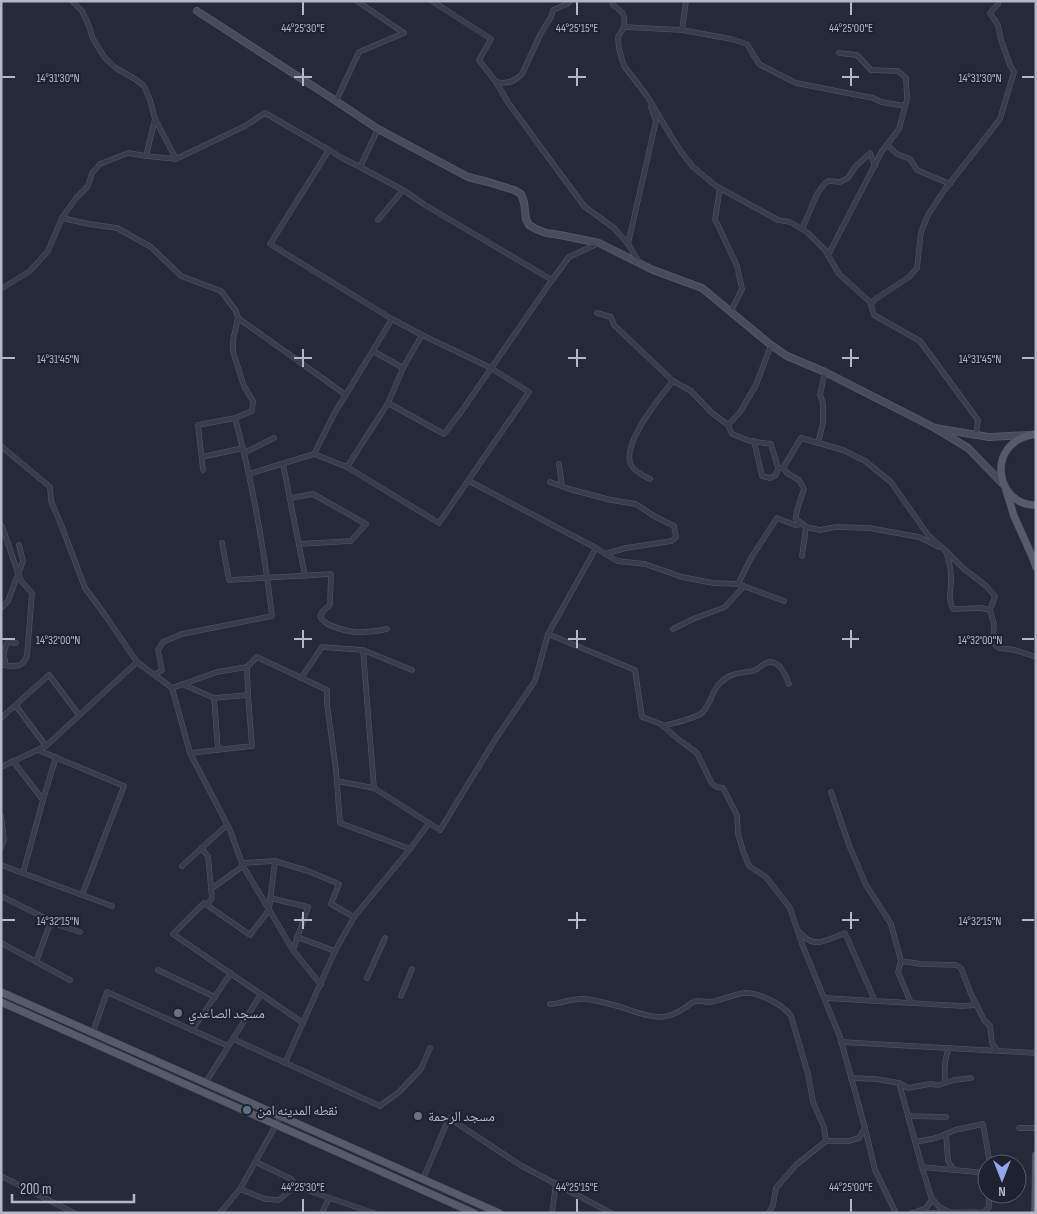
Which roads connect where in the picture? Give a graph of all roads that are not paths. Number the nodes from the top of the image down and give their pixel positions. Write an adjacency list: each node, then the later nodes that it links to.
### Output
1 (72, 1): 16 (street)
2 (357, 1): 14 (street)
3 (432, 1): 12 (street)
4 (570, 1): 12 (street)
5 (612, 1): 9 (street)
6 (686, 1): 10 (street)
7 (999, 1): 24 (street)
8 (196, 11): 14 (street)
9 (624, 27): 10 (street); 13 (street)
10 (682, 30): 15 (street)
11 (839, 53): 15 (street)
12 (496, 82): 31 (street)
13 (647, 96): 25 (street); 31 (street)
14 (336, 101): 17 (street)
15 (905, 106): 18 (street)
16 (155, 119): 20 (street); 21 (street)
17 (378, 129): 23 (street); 30 (street)
18 (887, 145): 22 (street); 24 (street)
19 (329, 150): 21 (street); 23 (street); 40 (street)
20 (146, 156): 21 (street); 27 (street)
21 (176, 159)
22 (875, 166): 29 (street); 32 (street)
23 (360, 167): 26 (street)
24 (950, 184): 36 (street)
25 (720, 188): 29 (street); 37 (street)
26 (403, 190): 28 (street); 34 (street)
27 (62, 218): 35 (street); 39 (street)
28 (378, 220)
29 (802, 229): 32 (street)
30 (599, 243): 33 (street); 34 (street)
31 (628, 244): 33 (street)
32 (828, 255): 36 (street)
33 (640, 263): 37 (street)
34 (552, 280): 45 (street)
35 (1, 289)
36 (871, 305): 54 (street)
37 (731, 312): 42 (street)
38 (597, 313): 47 (street)
39 (238, 318): 48 (street); 50 (street)
40 (392, 319): 41 (street); 43 (street)
41 (422, 335): 44 (street); 45 (street)
42 (771, 346): 46 (street); 51 (street)
43 (373, 351): 44 (street); 48 (street)
44 (402, 368): 49 (street)
45 (491, 368): 49 (street); 69 (street)
46 (825, 372): 52 (street); 57 (street)
47 (673, 381): 51 (street); 68 (street)
48 (346, 395): 60 (street)
49 (388, 403): 64 (street)
50 (235, 418): 59 (street); 61 (street)
51 (728, 425): 56 (street)
52 (935, 428): 54 (street); 71 (street)
53 (1035, 434): 54 (street); 71 (main road)
54 (976, 435)
55 (274, 438): 59 (street)
56 (754, 441): 65 (street); 65 (street)
57 (818, 443): 65 (street); 83 (street)
58 (1, 446): 101 (street)
59 (244, 450): 61 (street); 67 (street)
60 (314, 454): 62 (street); 64 (street)
61 (202, 457): 66 (street)
62 (283, 464): 67 (street); 73 (street)
63 (559, 464): 72 (street)
64 (347, 467): 69 (street)
65 (781, 468): 76 (street)
66 (203, 470)
67 (249, 474): 89 (street)
68 (650, 479)
69 (468, 481): 82 (street)
70 (550, 482): 72 (street)
71 (1004, 485): 74 (main road); 86 (main road)
72 (562, 486): 84 (street)
73 (290, 498): 80 (street); 80 (street)
74 (1036, 504)
75 (1, 526): 77 (street)
76 (804, 526): 83 (street); 85 (street); 90 (street)
77 (7, 541): 78 (street); 87 (street)
78 (1, 543)
79 (222, 543): 89 (street)
80 (299, 544): 88 (street)
81 (19, 545): 87 (street)
82 (596, 548): 84 (street); 97 (street)
83 (946, 551): 94 (street); 94 (street)
84 (604, 554): 90 (street)
85 (802, 556)
86 (1036, 567)
87 (18, 573): 93 (street); 102 (street)
88 (305, 576): 89 (street); 96 (street)
89 (268, 578): 105 (street)
90 (738, 584): 91 (street)
91 (744, 586): 92 (street); 95 (street)
92 (784, 602)
93 (1, 608)
94 (990, 610): 100 (street)
95 (673, 629)
96 (387, 630)
97 (548, 634): 115 (street); 128 (street)
98 (16, 643): 102 (street)
99 (363, 650): 104 (street); 106 (street); 124 (street)
100 (1036, 657)
101 (138, 662): 105 (street); 113 (street)
102 (4, 665)
103 (247, 667): 106 (street); 107 (street); 110 (street)
104 (412, 670)
105 (155, 675): 109 (street)
106 (301, 678): 123 (street)
107 (182, 684): 109 (street); 111 (street)
108 (789, 684): 115 (street)
109 (172, 688): 119 (street)
110 (248, 695): 111 (street); 118 (street)
111 (214, 698): 118 (street)
112 (16, 706): 113 (street); 114 (street); 116 (street)
113 (79, 715): 116 (street)
114 (1, 718)
115 (663, 726): 147 (street)
116 (46, 746): 117 (street)
117 (38, 750): 120 (street); 121 (street)
118 (218, 750): 119 (street)
119 (190, 753): 129 (street)
120 (56, 757): 126 (street); 139 (street)
121 (13, 761): 122 (street); 126 (street)
122 (1, 767)
123 (337, 781): 124 (street); 132 (street)
124 (374, 788): 128 (street)
125 (831, 792): 154 (street)
126 (43, 800): 137 (street)
127 (1, 816): 130 (street)
128 (429, 823): 132 (street)
129 (227, 825): 131 (street); 134 (street)
130 (1, 848)
131 (202, 848): 136 (street); 138 (street)
132 (410, 849): 145 (street)
133 (275, 860): 134 (street); 141 (street); 145 (street)
134 (242, 864): 138 (street); 144 (street)
135 (1, 865): 137 (street)
136 (182, 866)
137 (23, 873): 139 (street)
138 (211, 889): 142 (street)
139 (82, 895): 143 (street)
140 (1, 896): 146 (street)
141 (270, 898): 144 (street); 149 (street)
142 (207, 905): 144 (street); 158 (street)
143 (112, 906)
144 (269, 910): 152 (street)
145 (354, 917): 153 (street)
146 (51, 921): 148 (street); 155 (street)
147 (797, 930): 166 (street); 167 (street)
148 (80, 932)
149 (297, 937): 152 (street); 153 (street)
150 (385, 938): 159 (street)
151 (1, 943): 155 (street)
152 (293, 950): 161 (street)
153 (335, 951): 161 (street)
154 (901, 961): 169 (street); 171 (street)
155 (36, 962): 160 (street)
156 (412, 968): 164 (street)
157 (158, 970): 165 (street)
158 (231, 973): 163 (street); 165 (street)
159 (366, 978)
160 (70, 980)
161 (320, 985): 172 (street)
162 (1, 992): 174 (main road)
163 (261, 994): 172 (street); 175 (street)
164 (401, 996)
165 (214, 997): 173 (street)
166 (825, 998): 167 (street); 176 (street)
167 (875, 1001): 169 (street)
168 (1, 1002): 189 (main road)
169 (911, 1003): 171 (street)
170 (550, 1004): 198 (street)
171 (977, 1005): 180 (street)
172 (303, 1023): 182 (street)
173 (192, 1030): 174 (street); 177 (street)
174 (93, 1032): 185 (main road)
175 (233, 1039): 177 (street); 182 (street)
176 (841, 1042): 179 (street); 183 (street)
177 (228, 1046): 185 (street)
178 (430, 1048): 182 (street)
179 (949, 1048): 180 (street); 187 (street)
180 (997, 1050): 181 (street)
181 (1036, 1053)
182 (285, 1063)
183 (851, 1078): 186 (street); 194 (street)
184 (971, 1078): 187 (street)
185 (206, 1082): 188 (main road)
186 (899, 1083): 187 (street); 191 (street)
187 (945, 1083)
188 (234, 1095): 189 (main road); 190 (main road)
189 (230, 1104): 193 (main road)
190 (281, 1116): 193 (street); 206 (main road)
191 (908, 1116): 192 (street); 199 (street)
192 (946, 1117)
193 (276, 1125): 202 (street); 209 (main road)
194 (865, 1128): 198 (street); 228 (street)
195 (1019, 1128): 196 (street)
196 (1036, 1128)
197 (946, 1134): 199 (street); 200 (street); 204 (street)
198 (826, 1141): 227 (street)
199 (915, 1142): 203 (street)
200 (988, 1154)
201 (1036, 1155): 230 (main road)
202 (256, 1162): 211 (street); 212 (street)
203 (922, 1167): 204 (street); 214 (street)
204 (954, 1170): 205 (street)
205 (977, 1171)
206 (410, 1173): 208 (main road); 209 (main road)
207 (1, 1176): 220 (street)
208 (423, 1179): 210 (street); 213 (main road)
209 (404, 1182): 216 (main road)
210 (556, 1183): 225 (street); 226 (street)
211 (296, 1185): 212 (street); 215 (street)
212 (240, 1189): 218 (street)
213 (462, 1196): 216 (main road); 224 (main road)
214 (931, 1196): 219 (street); 229 (street)
215 (329, 1198): 221 (street); 222 (street)
216 (456, 1204): 223 (main road)
217 (989, 1204): 219 (street)
218 (221, 1212)
219 (951, 1212): 229 (street)
220 (74, 1213)
221 (322, 1213)
222 (374, 1213)
223 (474, 1213)
224 (499, 1213)
225 (552, 1213)
226 (611, 1213)
227 (769, 1213)
228 (896, 1213)
229 (912, 1213)
230 (1035, 1213)

